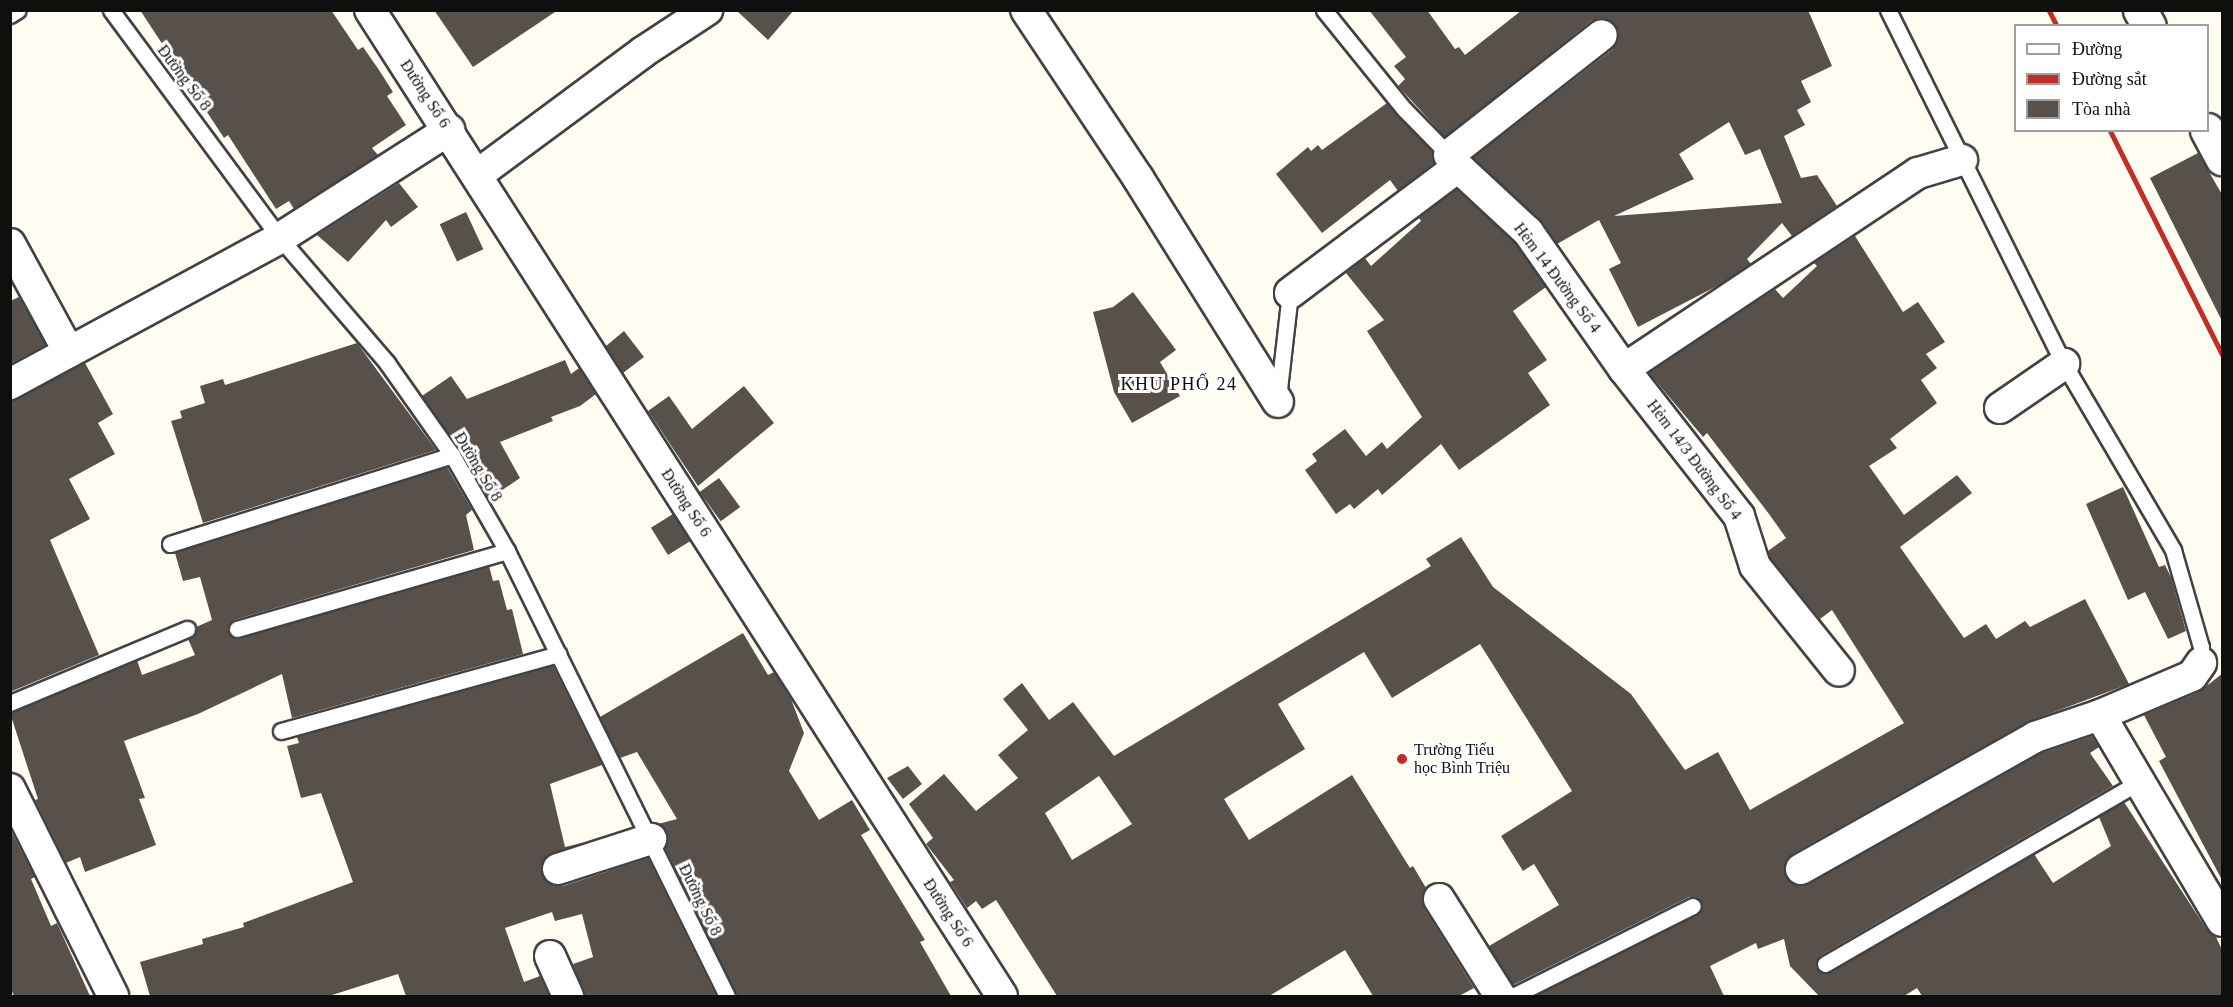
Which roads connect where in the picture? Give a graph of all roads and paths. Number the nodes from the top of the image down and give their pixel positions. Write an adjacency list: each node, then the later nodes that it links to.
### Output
1 (18, 10): 9 (lane)
2 (111, 10): 19 (lane, Đường Số 8)
3 (370, 10): 13 (street, Đường Số 6)
4 (707, 10): 10 (street)
5 (1026, 10): 26 (street)
6 (1324, 10): 17 (lane)
7 (1888, 10): 16 (lane)
8 (2140, 10): 11 (street)
9 (10, 15)
10 (673, 19): 18 (street)
11 (2148, 24)
12 (1602, 35): 17 (street)
13 (449, 130): 18 (street, Đường Số 6); 19 (street)
14 (2209, 132): 15 (street)
15 (2223, 159)
16 (1962, 160): 23 (lane); 24 (street)
17 (1454, 161): 21 (street); 24 (street, Hẻm 14 Đường Số 4)
18 (477, 175): 53 (street, Đường Số 6)
19 (280, 238): 22 (street); 28 (lane, Đường Số 8)
20 (10, 244): 22 (street)
21 (1290, 293): 26 (lane)
22 (69, 352): 25 (street)
23 (2064, 364): 27 (street); 34 (lane)
24 (1624, 369): 35 (street, Hẻm 14/3 Đường Số 4)
25 (10, 384)
26 (1278, 402)
27 (2000, 408)
28 (452, 455): 29 (lane); 30 (lane, Đường Số 8)
29 (170, 544)
30 (507, 551): 32 (lane); 33 (lane, Đường Số 8)
31 (187, 629): 36 (lane)
32 (237, 629)
33 (558, 654): 38 (lane); 41 (lane, Đường Số 8)
34 (2201, 663): 37 (street)
35 (1839, 671)
36 (10, 703)
37 (2100, 715): 39 (street); 43 (street)
38 (281, 731)
39 (2141, 782): 46 (street); 48 (lane)
40 (10, 789): 49 (street)
41 (651, 839): 42 (street); 52 (lane, Đường Số 8)
42 (558, 869)
43 (1801, 869)
44 (1439, 899): 50 (street)
45 (1693, 906): 50 (lane)
46 (2223, 921)
47 (549, 956): 51 (street)
48 (1826, 964)
49 (106, 994)
50 (1495, 994)
51 (568, 996)
52 (727, 996)
53 (1002, 996)

